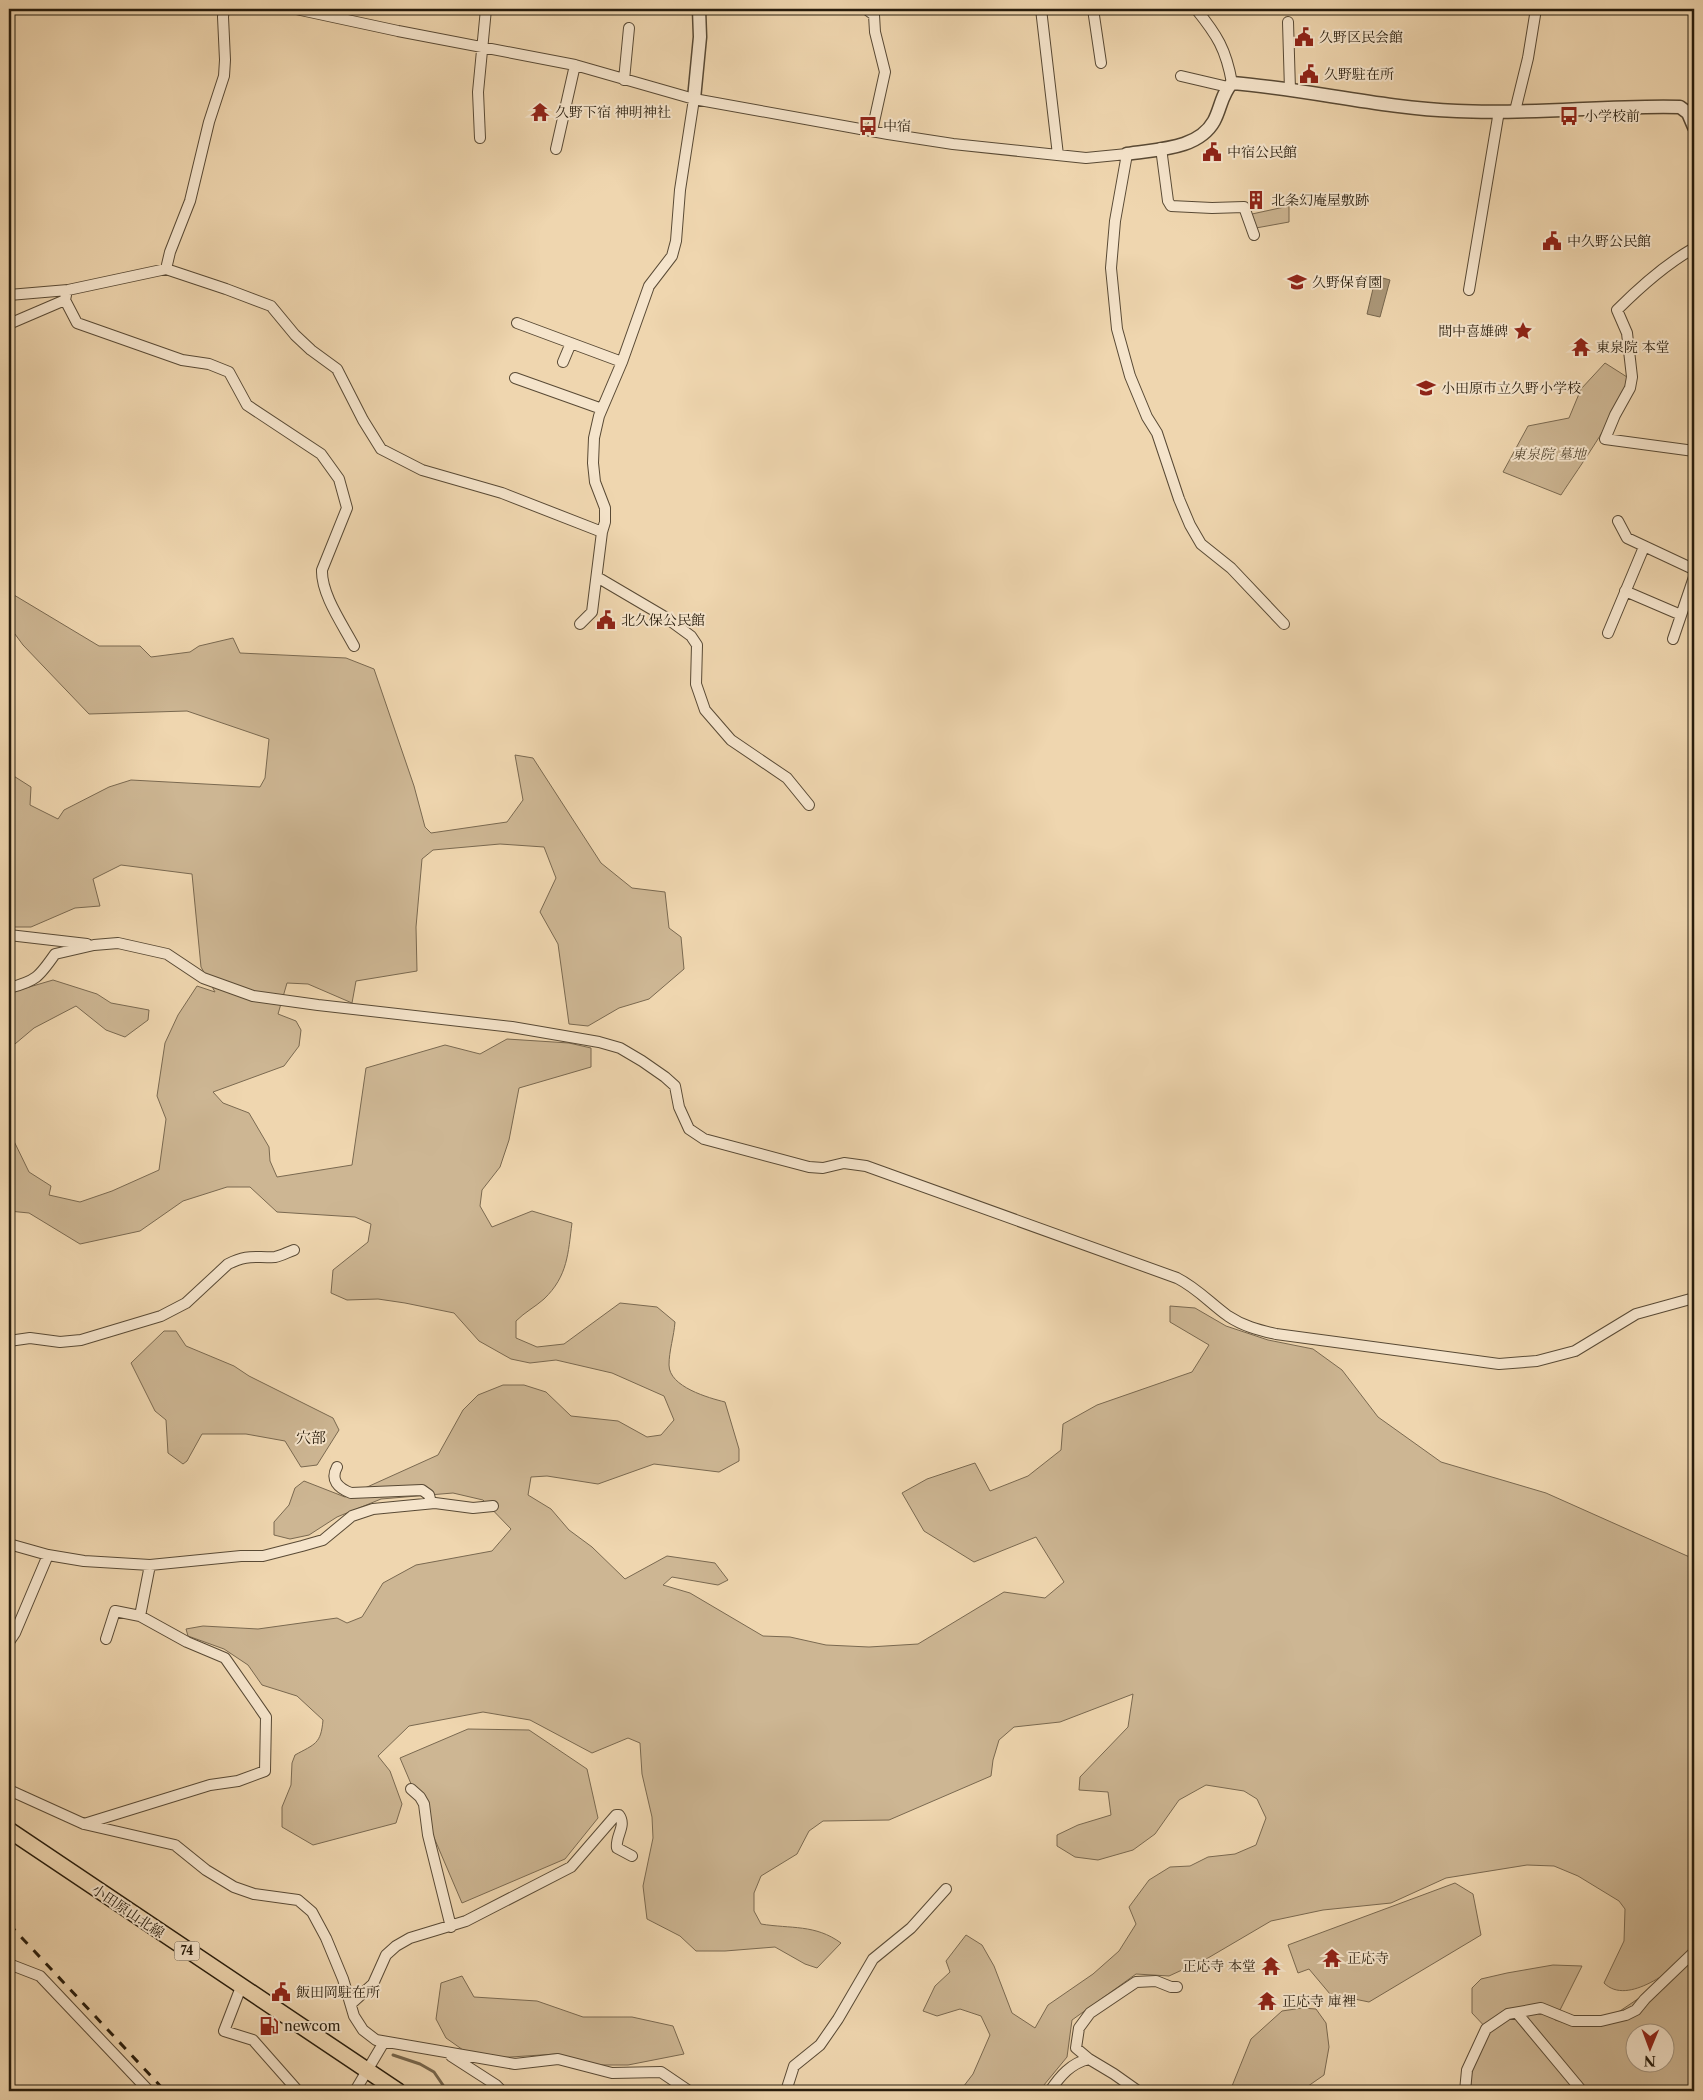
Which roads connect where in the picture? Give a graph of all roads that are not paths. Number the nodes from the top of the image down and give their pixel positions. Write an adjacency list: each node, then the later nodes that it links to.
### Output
1 (224, 9): 33 (street)
2 (296, 9): 12 (street)
3 (486, 9): 12 (street)
4 (699, 9): 19 (street)
5 (866, 9): 25 (street)
6 (1041, 9): 30 (street)
7 (1093, 9): 13 (street)
8 (1196, 9): 17 (street)
9 (1536, 9): 23 (street)
10 (1288, 22): 18 (street)
11 (629, 28): 16 (street)
12 (482, 47): 14 (street); 26 (street)
13 (1101, 63)
14 (575, 64): 16 (street); 28 (street)
15 (1181, 76): 17 (street)
16 (624, 80): 19 (street)
17 (1230, 85): 18 (street); 27 (street)
18 (1290, 90): 22 (street)
19 (694, 99): 25 (street); 42 (street)
20 (1680, 107): 21 (street); 23 (street); 24 (street)
21 (1694, 107)
22 (1499, 111): 23 (street); 35 (street)
23 (1515, 111)
24 (1694, 127)
25 (872, 131): 30 (street)
26 (480, 138)
27 (1161, 148): 29 (street); 31 (street)
28 (556, 149)
29 (1127, 154): 30 (street); 55 (street)
30 (1058, 155)
31 (1254, 235)
32 (1694, 248): 45 (street)
33 (166, 269): 34 (street); 47 (street)
34 (68, 290): 36 (street); 37 (street)
35 (1469, 290)
36 (9, 295)
37 (65, 300): 39 (street); 58 (street)
38 (517, 323): 40 (street)
39 (9, 324)
40 (571, 343): 41 (street); 42 (street)
41 (563, 362)
42 (622, 362): 44 (street)
43 (515, 378): 44 (street)
44 (602, 409): 47 (street)
45 (1694, 451)
46 (1618, 521): 48 (street)
47 (602, 532): 50 (street)
48 (1644, 547): 49 (street); 52 (street)
49 (1694, 571)
50 (597, 577): 54 (street); 59 (street)
51 (1694, 577): 53 (street)
52 (1625, 591): 53 (street); 56 (street)
53 (1681, 615): 57 (street)
54 (580, 624)
55 (1284, 624)
56 (1608, 633)
57 (1673, 639)
58 (354, 646)
59 (809, 805)
60 (9, 935): 61 (street)
61 (94, 945): 62 (street); 64 (street)
62 (9, 988)
63 (294, 1250): 65 (street)
64 (1694, 1298)
65 (9, 1341)
66 (337, 1467): 67 (street)
67 (431, 1503): 68 (street); 71 (street)
68 (493, 1506)
69 (9, 1544): 70 (street)
70 (48, 1555): 71 (street); 74 (street)
71 (150, 1565): 72 (street)
72 (140, 1616): 73 (street); 77 (street)
73 (106, 1639)
74 (9, 1642)
75 (411, 1789): 81 (street)
76 (9, 1790): 77 (street)
77 (84, 1824): 86 (street)
78 (9, 1830): 85 (main road, 小田原山北線 / 74)
79 (632, 1856): 81 (street)
80 (946, 1888): 98 (street)
81 (451, 1927): 86 (street)
82 (1694, 1952): 87 (street)
83 (9, 1964): 92 (street)
84 (1176, 1986): 90 (street)
85 (240, 1987): 91 (main road, 小田原山北線 / 74); 93 (street)
86 (352, 2003): 88 (street)
87 (1517, 2013): 101 (street); 102 (street)
88 (384, 2042): 89 (street); 91 (street)
89 (448, 2054): 96 (street); 97 (street)
90 (1089, 2059): 99 (street); 100 (street)
91 (367, 2071): 94 (street); 95 (main road, 小田原山北線 / 74)
92 (149, 2091)
93 (298, 2091)
94 (355, 2091)
95 (398, 2091)
96 (502, 2091)
97 (689, 2091)
98 (786, 2091)
99 (1050, 2091)
100 (1138, 2091)
101 (1466, 2091)
102 (1582, 2091)

